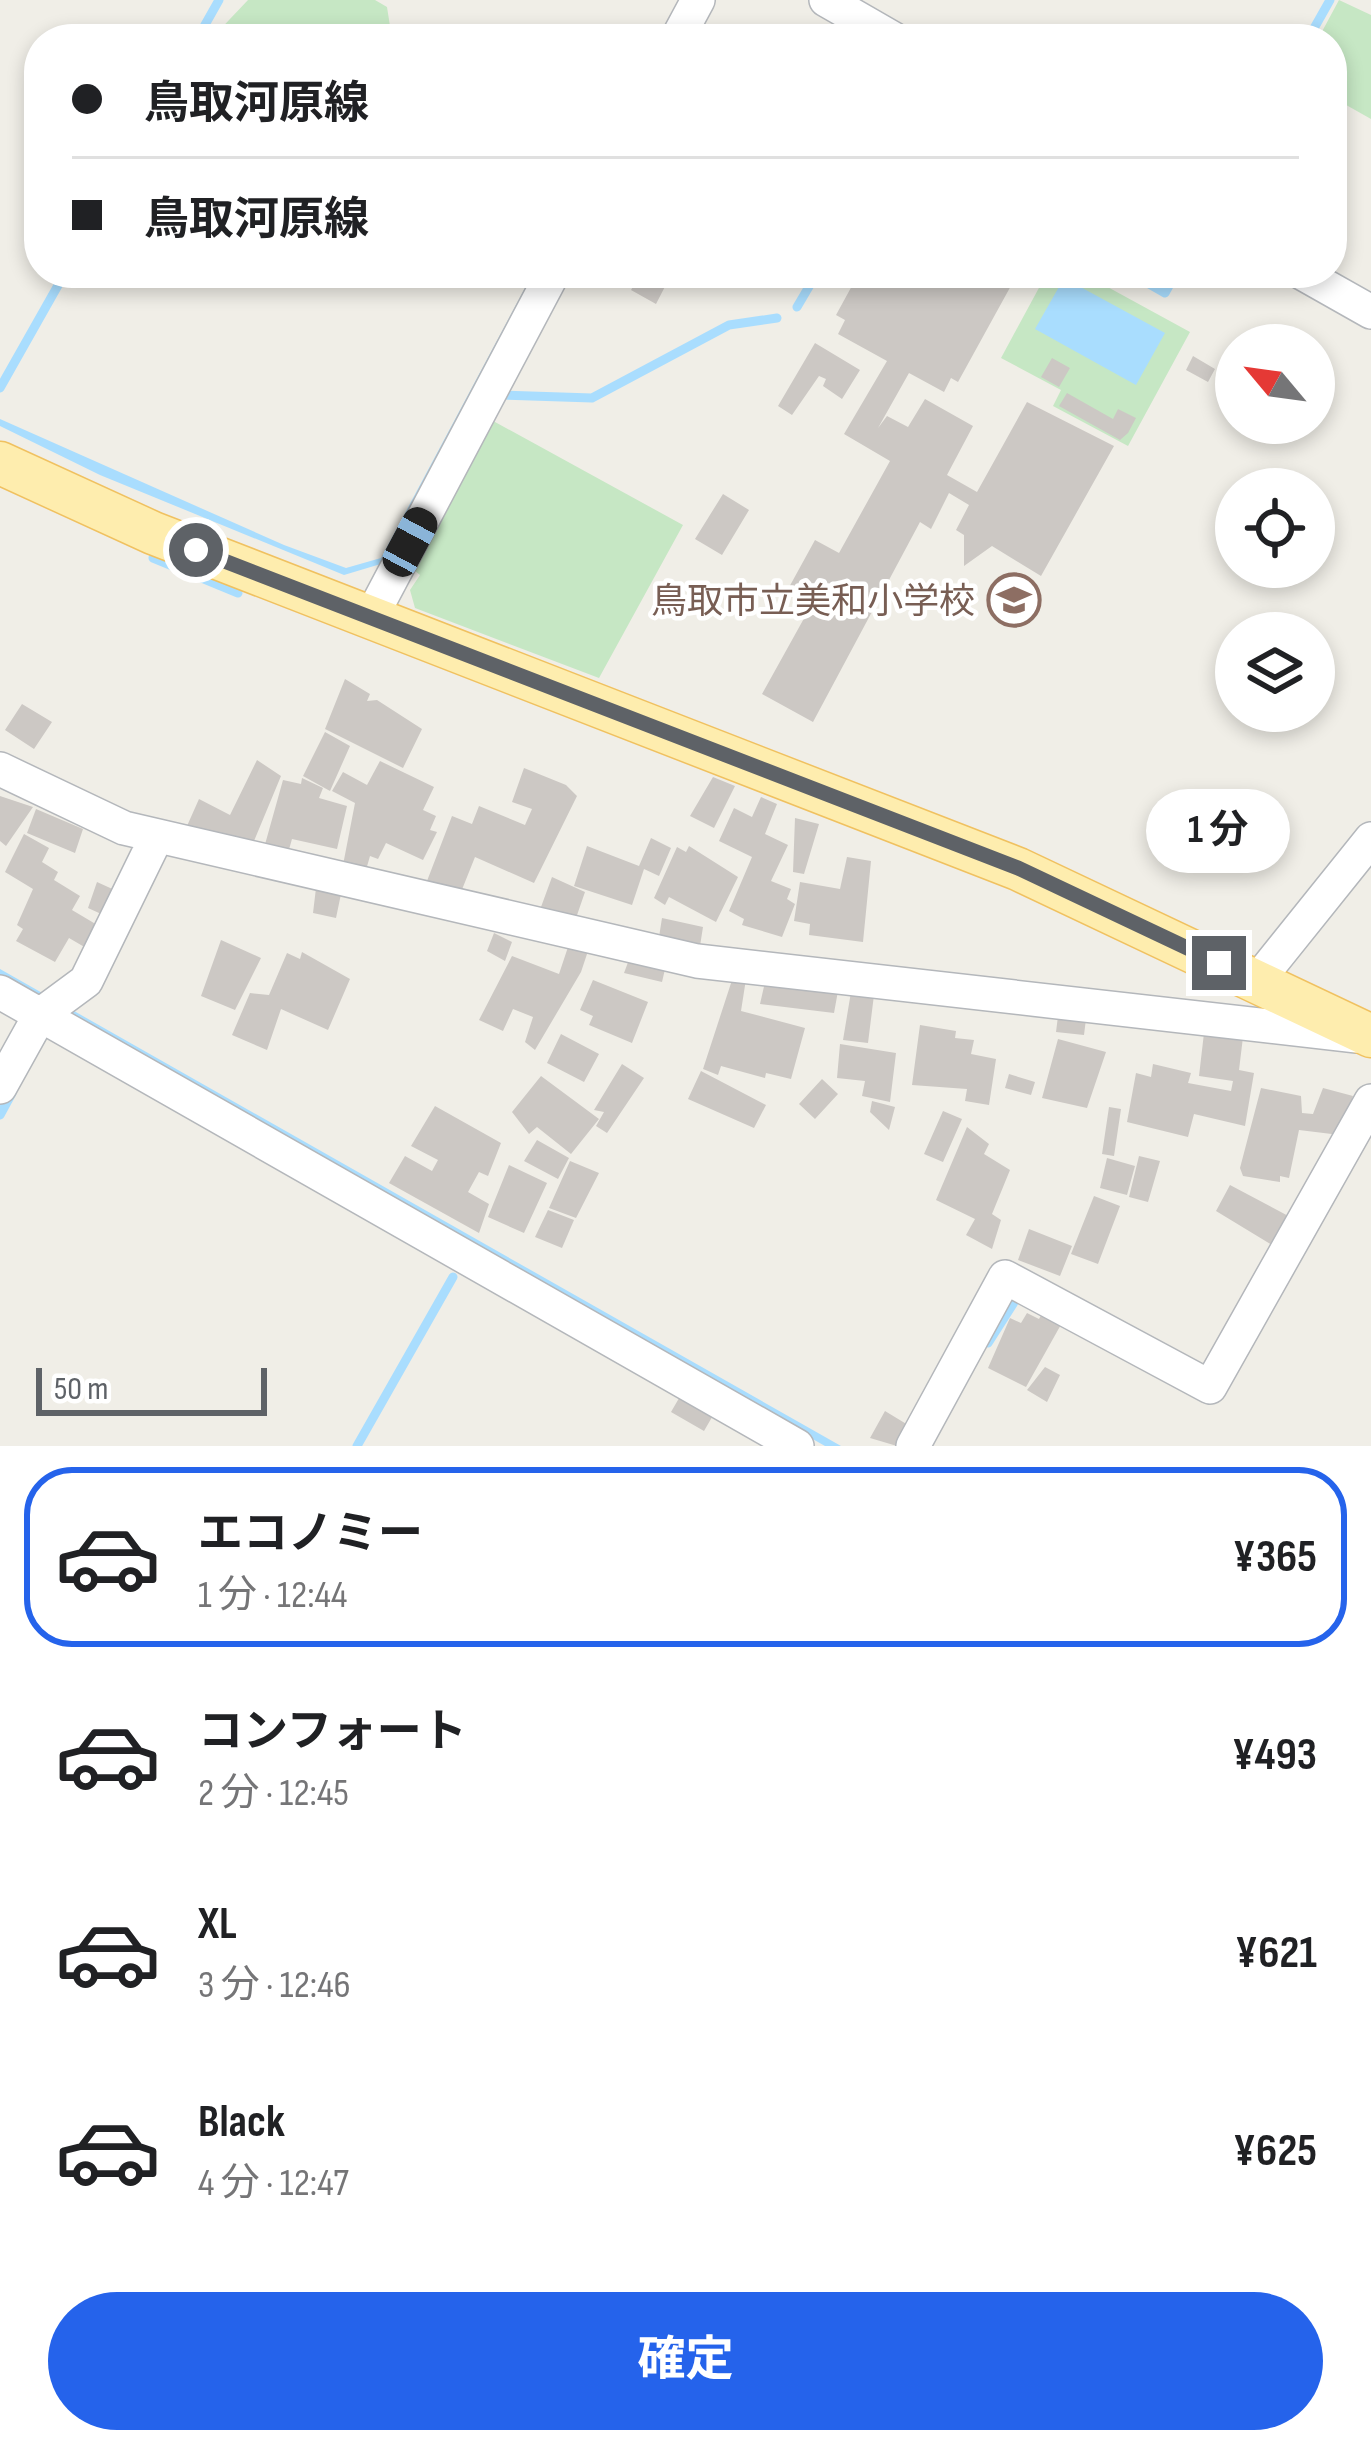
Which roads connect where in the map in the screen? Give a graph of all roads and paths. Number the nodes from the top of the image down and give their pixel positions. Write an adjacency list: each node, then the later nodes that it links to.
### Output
1 (826, 0): 2 (street)
2 (868, 24)
3 (545, 288): 7 (street)
4 (1329, 288): 5 (street)
5 (1371, 312)
6 (0, 463): 7 (main road)
7 (370, 619): 11 (main road)
8 (0, 770): 9 (street)
9 (157, 836): 13 (street); 14 (street)
10 (1371, 839): 11 (street)
11 (1257, 981): 14 (main road)
12 (0, 992): 13 (street)
13 (40, 1015): 15 (street); 17 (street)
14 (1371, 1036)
15 (0, 1087)
16 (1371, 1101): 18 (street)
17 (797, 1446)
18 (913, 1446)

